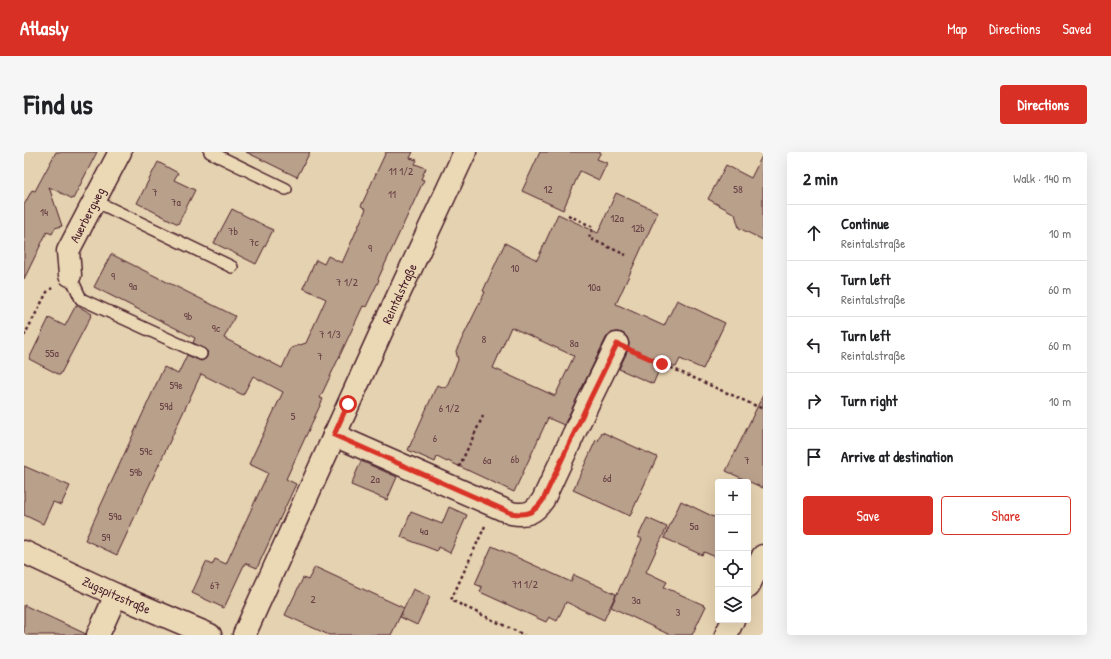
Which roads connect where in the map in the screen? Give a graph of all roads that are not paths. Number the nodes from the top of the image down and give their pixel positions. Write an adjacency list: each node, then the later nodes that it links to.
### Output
1 (120, 152): 5 (street, Auerbergweg)
2 (210, 152): 4 (lane)
3 (465, 152): 10 (street, Reintalstraße)
4 (286, 189)
5 (95, 201): 6 (lane); 7 (street, Auerbergweg)
6 (232, 267)
7 (70, 275): 9 (lane)
8 (617, 344): 10 (street)
9 (201, 354)
10 (334, 435): 18 (street, Reintalstraße)
11 (24, 552): 14 (street, Zugspitzstraße)
12 (763, 556): 13 (street)
13 (751, 581)
14 (116, 595): 16 (street); 17 (street, Zugspitzstraße)
15 (732, 623): 19 (street)
16 (98, 635)
17 (210, 635)
18 (244, 635)
19 (726, 635)

